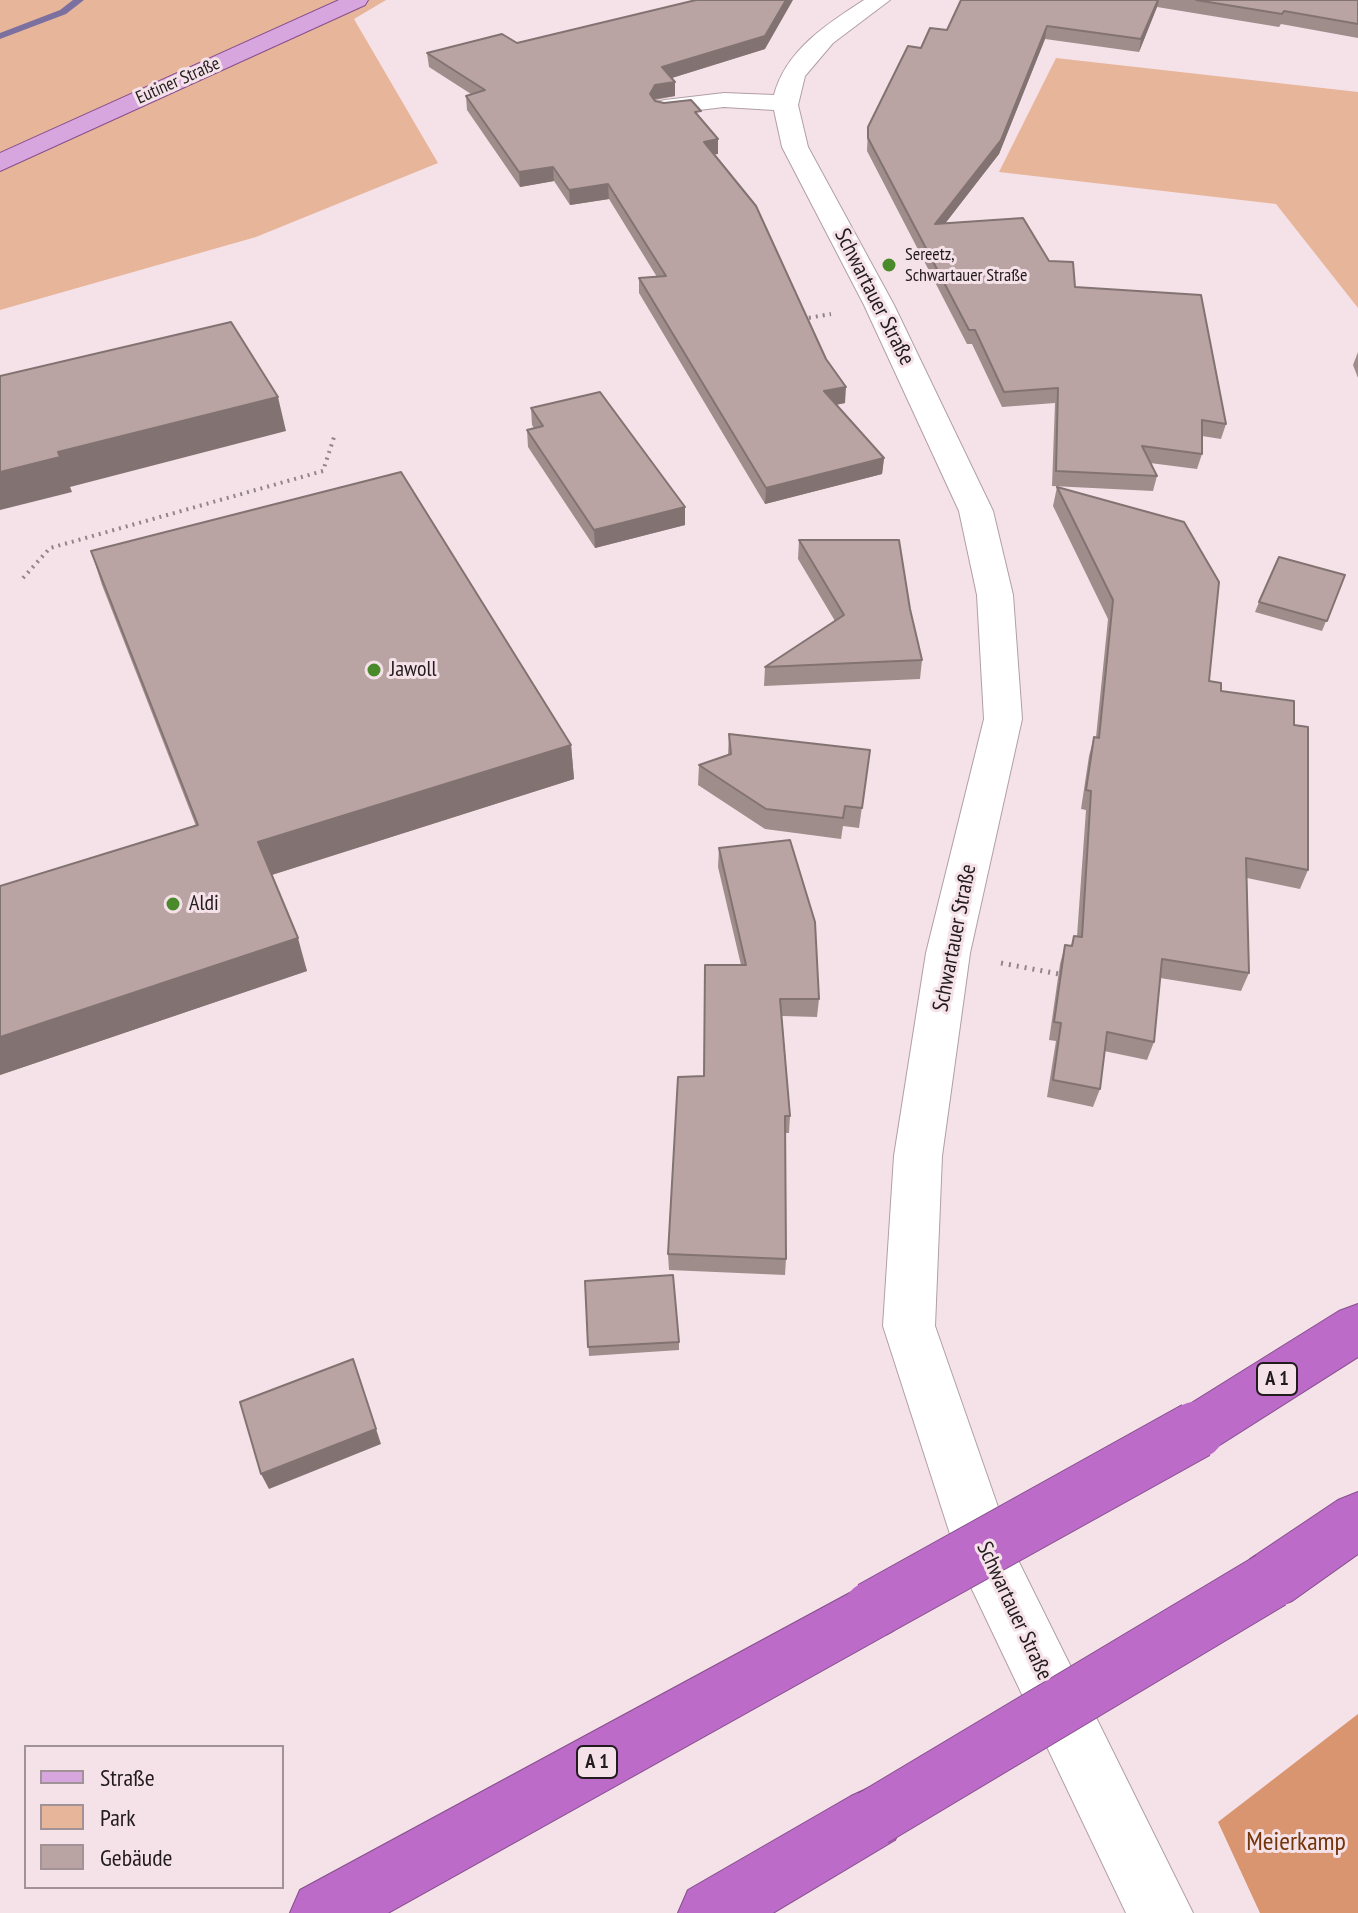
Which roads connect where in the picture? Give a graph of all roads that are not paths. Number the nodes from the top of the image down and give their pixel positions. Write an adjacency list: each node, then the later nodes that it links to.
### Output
1 (357, 0): 5 (main road, Eutiner Straße)
2 (879, 0): 3 (street)
3 (787, 103): 4 (street); 10 (street, Schwartauer Straße)
4 (665, 107)
5 (0, 163)
6 (1358, 1328): 8 (highway, A 1, bridge)
7 (1358, 1520): 9 (highway, bridge)
8 (323, 1913)
9 (711, 1913)
10 (1160, 1913)

